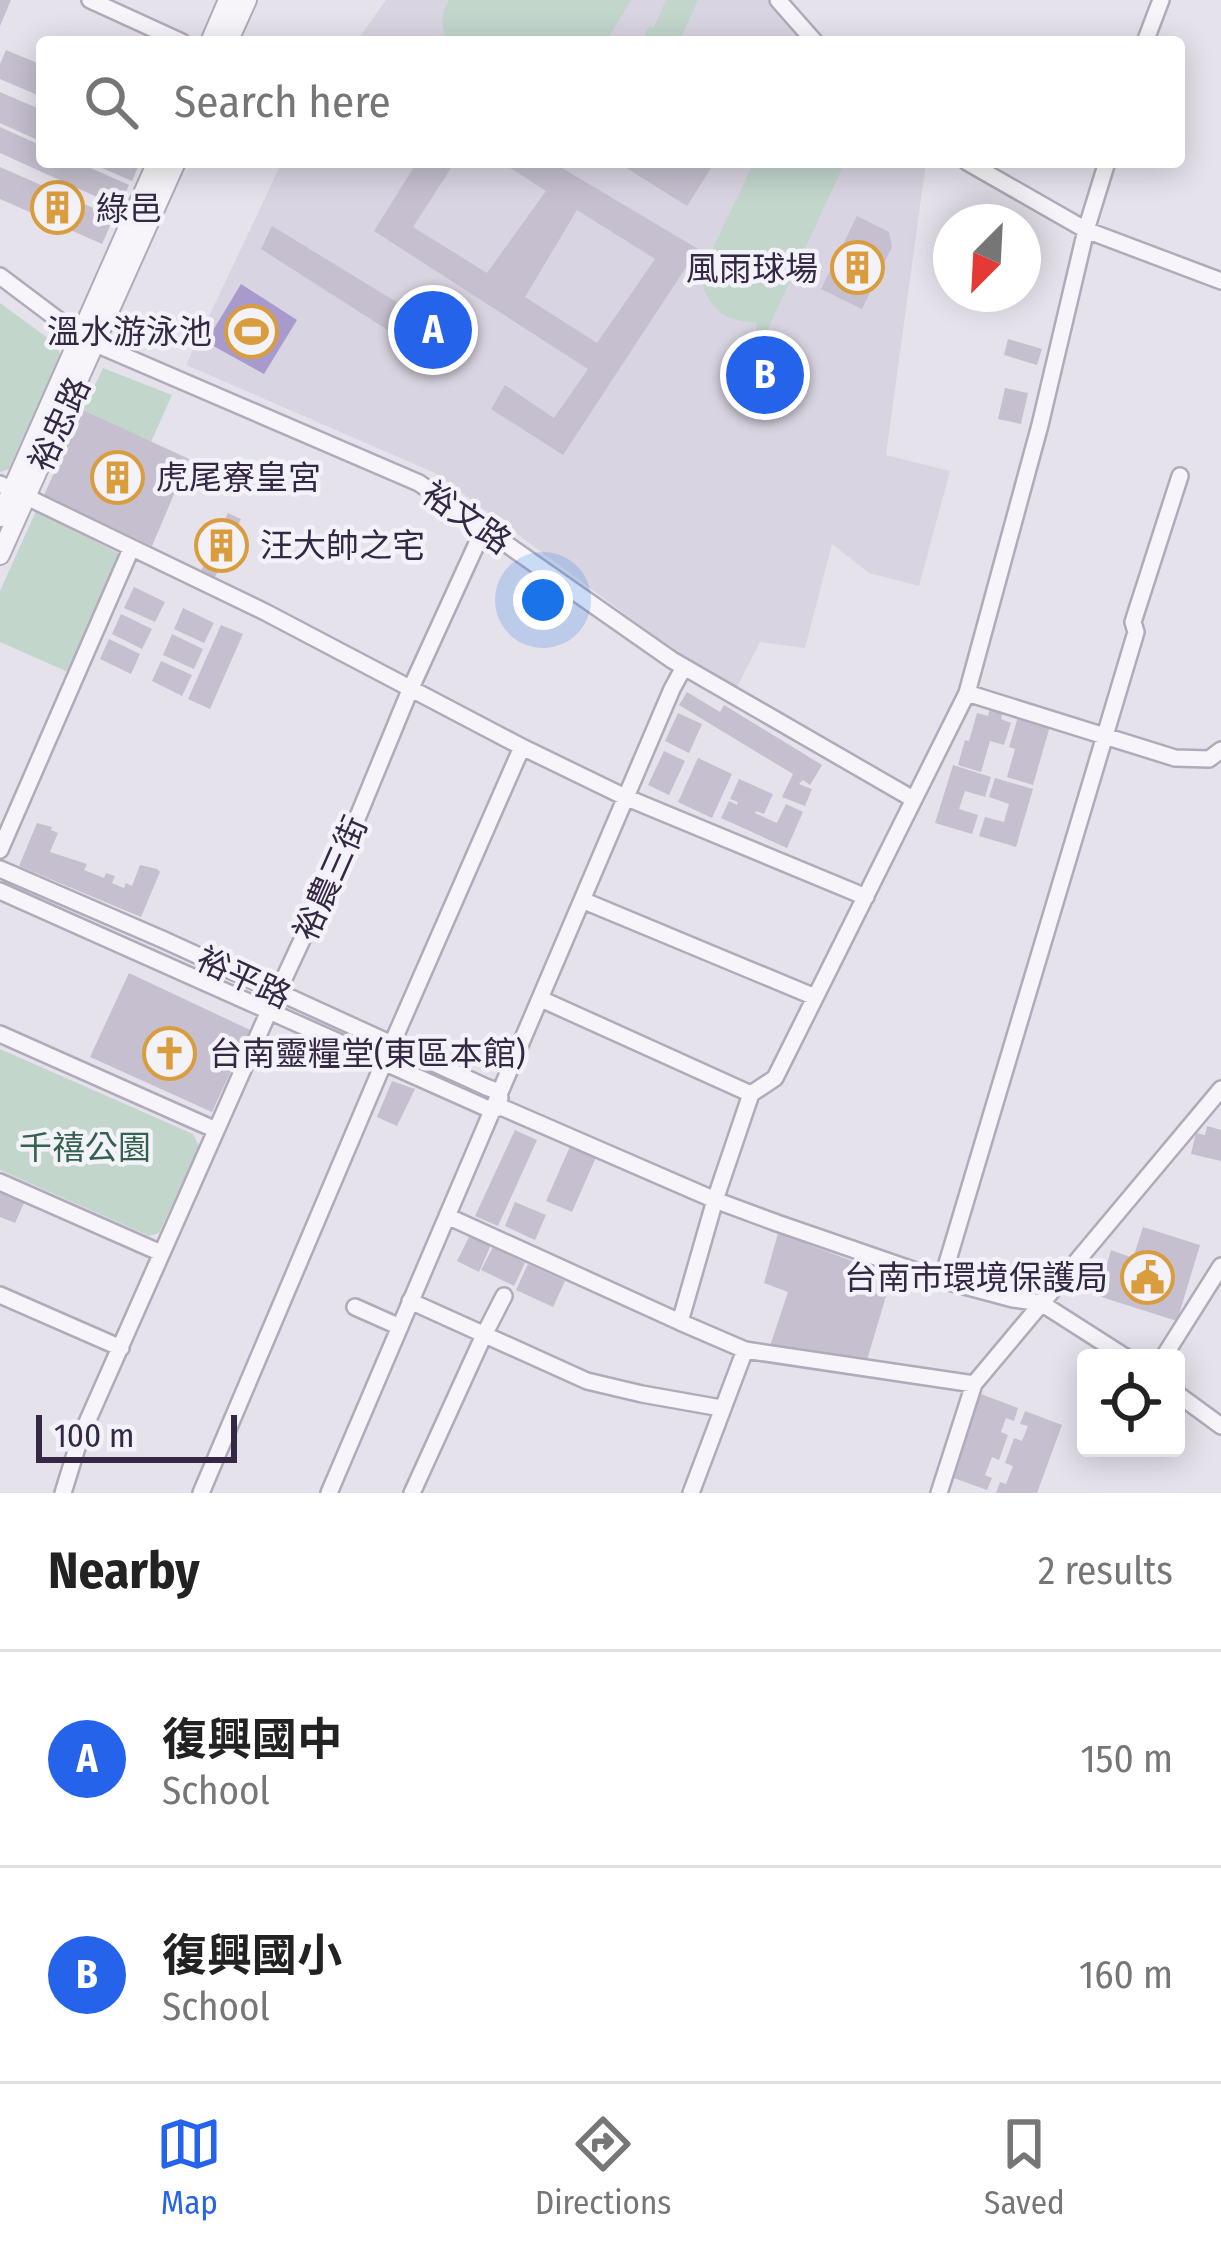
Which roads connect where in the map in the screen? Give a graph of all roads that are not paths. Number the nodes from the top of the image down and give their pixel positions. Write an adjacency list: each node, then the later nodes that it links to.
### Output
1 (90, 0): 6 (street)
2 (228, 0): 7 (street)
3 (247, 0): 8 (street)
4 (778, 0): 9 (street)
5 (1161, 0): 10 (street)
6 (169, 36)
7 (213, 36)
8 (231, 36)
9 (810, 36)
10 (1147, 36)
11 (155, 168): 18 (street, 裕忠路)
12 (173, 168): 18 (street, 裕忠路)
13 (978, 168): 15 (street)
14 (1105, 168): 15 (street)
15 (1086, 230): 17 (street); 27 (street)
16 (0, 276): 18 (street, 裕文路)
17 (1221, 281)
18 (89, 340): 20 (street, 裕忠路); 22 (street, 裕文路)
19 (1180, 476): 28 (street)
20 (13, 490): 21 (street, 裕忠路); 23 (street); 24 (street, 裕忠路)
21 (0, 518)
22 (484, 528): 25 (street, 裕文路); 26 (street, 裕農三街)
23 (131, 549): 26 (street); 33 (street)
24 (0, 555)
25 (684, 667): 31 (street); 32 (street, 裕文路)
26 (410, 689): 29 (street); 38 (street, 裕農三街)
27 (967, 693): 28 (street); 32 (street)
28 (1103, 734): 30 (street); 54 (street)
29 (522, 747): 31 (street); 43 (street)
30 (1221, 750)
31 (626, 797): 36 (street); 37 (street)
32 (913, 799): 36 (street)
33 (0, 850)
34 (0, 869): 38 (street, 裕平路)
35 (0, 891): 41 (street, 裕平路)
36 (866, 897): 39 (street)
37 (581, 900): 39 (street); 40 (street)
38 (278, 992): 41 (street, 裕農三街); 43 (street, 裕平路)
39 (815, 997): 46 (street)
40 (541, 999): 46 (street); 47 (street)
41 (269, 1011): 44 (street, 裕平路); 48 (street, 裕農三街)
42 (0, 1034): 48 (street)
43 (392, 1044): 44 (street); 47 (street, 裕平路)
44 (384, 1062): 47 (street, 裕平路); 72 (street)
45 (1221, 1089): 58 (street)
46 (751, 1094): 50 (street)
47 (497, 1103): 50 (street); 51 (street)
48 (215, 1130): 52 (street, 裕農三街)
49 (0, 1182): 52 (street)
50 (715, 1200): 54 (street); 60 (street)
51 (447, 1216): 57 (street); 60 (street)
52 (161, 1252): 63 (street, 裕農三街)
53 (1221, 1266): 65 (street)
54 (942, 1280): 58 (street)
55 (0, 1295): 63 (street)
56 (504, 1296): 62 (street)
57 (410, 1301): 61 (street); 62 (street)
58 (1041, 1303): 64 (street); 67 (street)
59 (355, 1307): 61 (street)
60 (680, 1322): 66 (street)
61 (400, 1328): 73 (street)
62 (484, 1335): 69 (street); 74 (street)
63 (121, 1348): 71 (street, 裕農三街)
64 (1113, 1349)
65 (1169, 1349)
66 (745, 1350): 67 (street); 69 (street)
67 (974, 1384): 76 (street)
68 (1185, 1400): 70 (street)
69 (721, 1408): 75 (street)
70 (1221, 1426)
71 (63, 1493)
72 (201, 1493)
73 (328, 1493)
74 (412, 1493)
75 (691, 1493)
76 (939, 1493)

